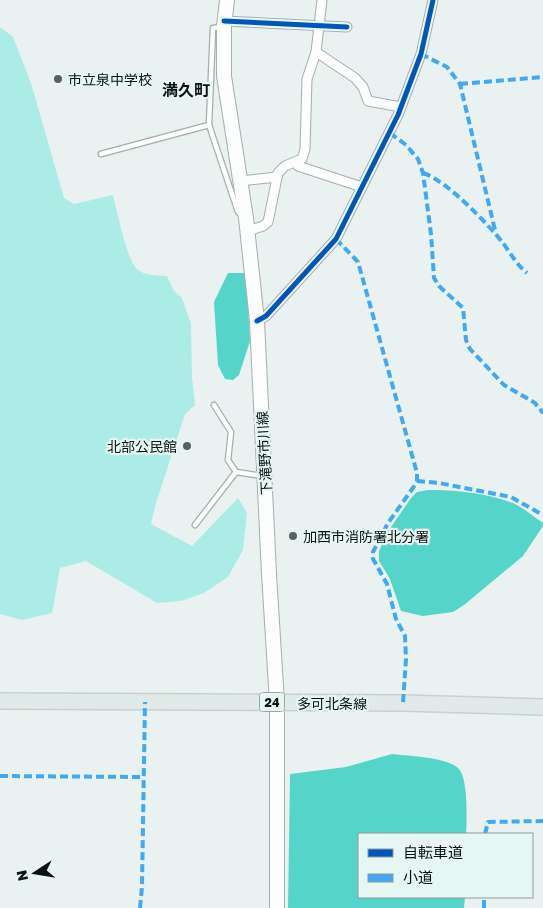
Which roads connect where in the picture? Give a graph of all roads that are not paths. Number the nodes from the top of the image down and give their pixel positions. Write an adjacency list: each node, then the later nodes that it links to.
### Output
1 (227, 0): 4 (main road, 下滝野市川線)
2 (322, 0): 5 (street)
3 (433, 0): 8 (street)
4 (224, 24): 5 (street); 9 (lane); 13 (main road, 下滝野市川線)
5 (319, 26): 6 (street); 7 (street)
6 (347, 27)
7 (316, 52): 8 (street); 11 (street)
8 (402, 107): 14 (street)
9 (209, 125): 10 (lane); 15 (lane)
10 (101, 154)
11 (297, 162): 12 (street); 14 (street)
12 (277, 177): 13 (street); 15 (street)
13 (241, 181): 15 (main road, 下滝野市川線)
14 (362, 187): 16 (street)
15 (247, 225): 16 (main road, 下滝野市川線)
16 (257, 320): 19 (main road, 下滝野市川線)
17 (214, 405): 18 (lane)
18 (236, 472): 19 (lane); 20 (lane)
19 (265, 477): 22 (main road, 下滝野市川線)
20 (195, 525)
21 (0, 701): 22 (main road, 多可北条線 / 24)
22 (278, 702): 23 (main road, 多可北条線 / 24); 24 (main road, 下滝野市川線)
23 (543, 707)
24 (277, 908)

